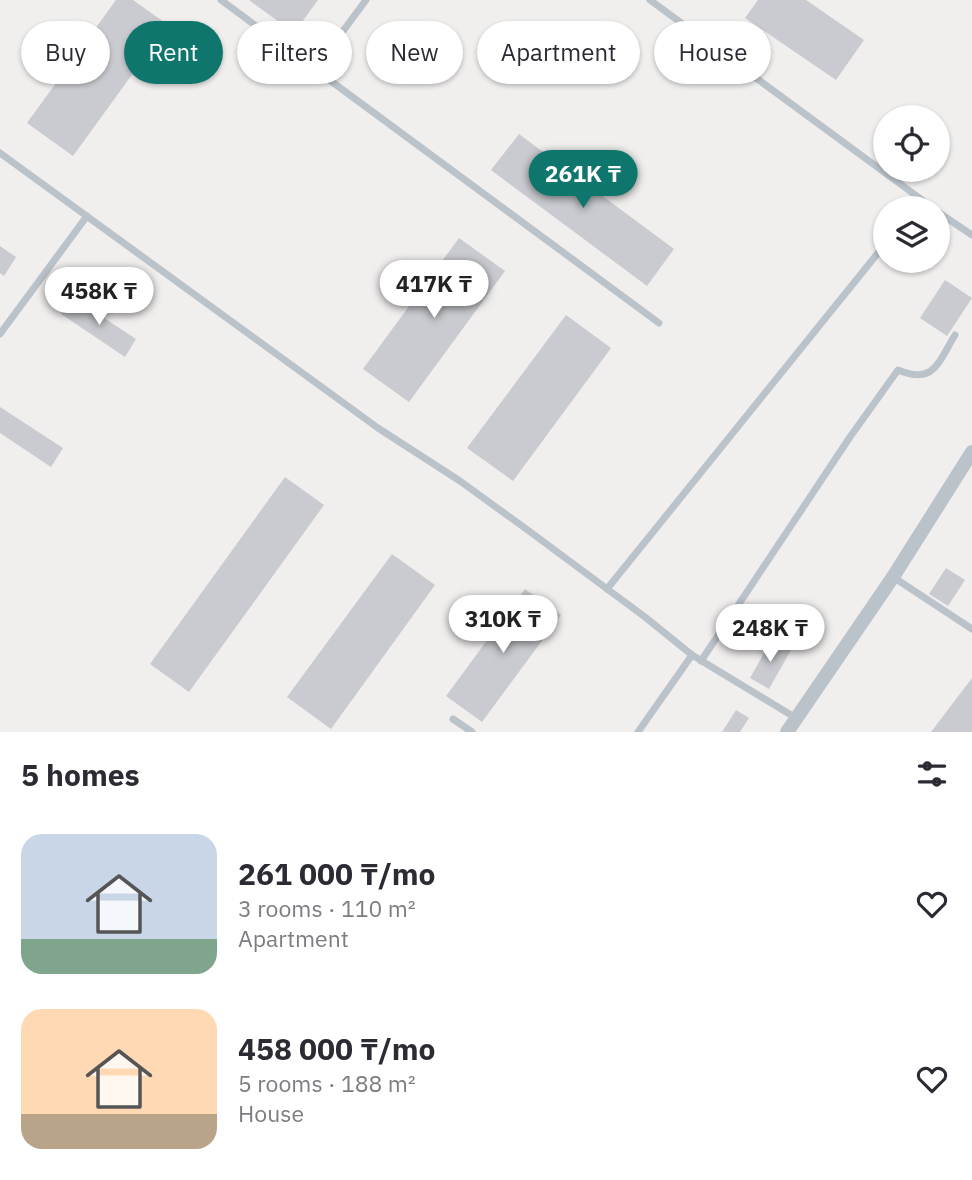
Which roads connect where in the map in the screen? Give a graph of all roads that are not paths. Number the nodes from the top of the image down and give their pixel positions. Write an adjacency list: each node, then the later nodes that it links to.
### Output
1 (222, 0): 4 (lane)
2 (366, 0): 5 (lane)
3 (650, 0): 8 (lane)
4 (250, 21)
5 (350, 21)
6 (335, 84): 13 (lane)
7 (0, 153): 9 (lane)
8 (915, 196)
9 (87, 216): 14 (lane); 18 (lane)
10 (950, 220): 11 (lane)
11 (972, 235)
12 (873, 259): 18 (lane)
13 (659, 323)
14 (0, 334)
15 (955, 335): 21 (lane)
16 (972, 452): 17 (street)
17 (893, 577): 19 (lane); 22 (street)
18 (607, 589): 20 (lane)
19 (972, 629)
20 (692, 655): 21 (lane); 25 (lane)
21 (701, 661): 22 (lane)
22 (796, 718): 26 (street)
23 (453, 719): 24 (lane)
24 (472, 732)
25 (638, 732)
26 (787, 732)

